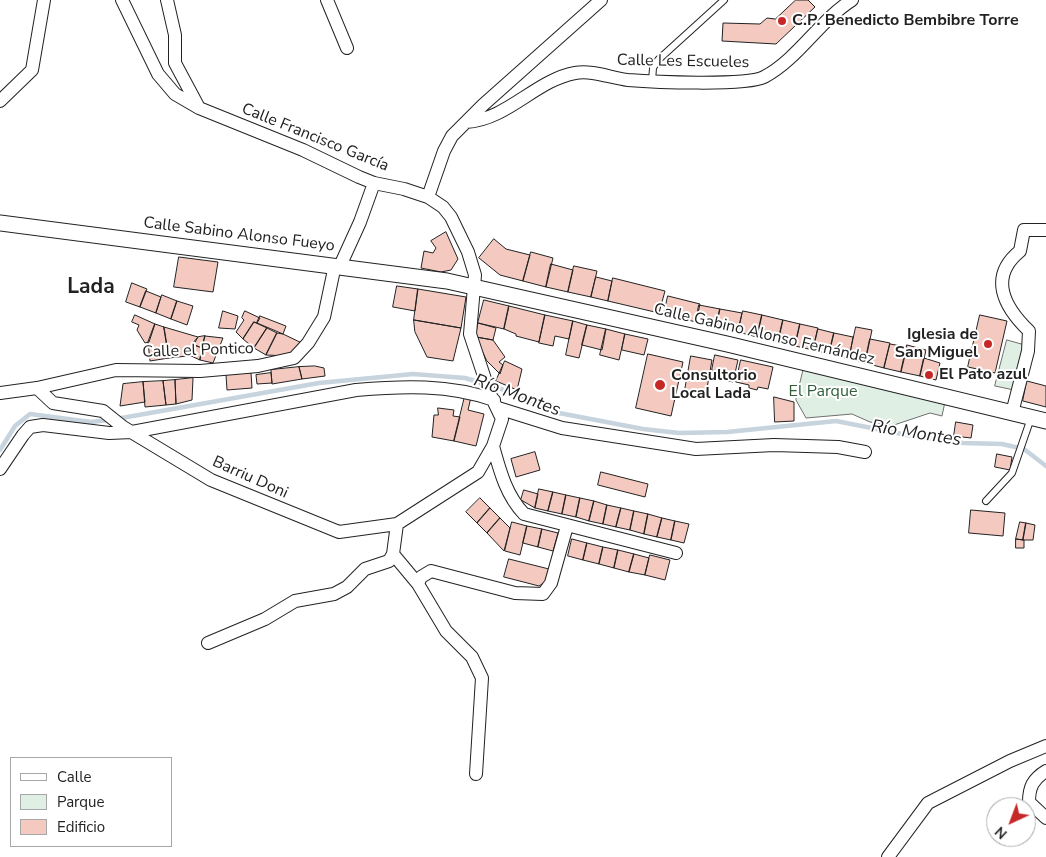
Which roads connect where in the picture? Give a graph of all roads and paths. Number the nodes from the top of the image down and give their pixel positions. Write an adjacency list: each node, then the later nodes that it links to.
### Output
1 (44, 0): 10 (street)
2 (122, 0): 11 (street, Calle Francisco García)
3 (167, 0): 11 (street)
4 (327, 0): 8 (street)
5 (601, 0): 12 (street)
6 (724, 0): 9 (lane)
7 (852, 0): 9 (street, Calle Les Escueles)
8 (347, 48)
9 (652, 80): 12 (street, Calle Les Escueles)
10 (0, 101)
11 (199, 108): 13 (street, Calle Francisco García)
12 (466, 122): 14 (street)
13 (374, 183): 14 (street, Calle Francisco García); 17 (street, Calle el Pontico)
14 (428, 198): 18 (street, Calle Francisco García)
15 (0, 223): 17 (street, Calle Sabino Alonso Fueyo)
16 (1046, 230): 22 (street)
17 (338, 265): 18 (street, Calle Sabino Alonso Fueyo); 19 (street, Calle el Pontico)
18 (474, 286): 21 (street, Barriu Doni); 22 (street, Calle Gabino Alonso Fernández)
19 (37, 388): 20 (street, Calle el Pontico); 24 (street, Barriu Doni)
20 (0, 393)
21 (494, 400): 24 (street); 25 (street, Barriu Doni); 26 (street)
22 (1012, 413): 23 (street, Calle Gabino Alonso Fernández)
23 (1039, 419): 28 (lane)
24 (128, 430): 27 (street); 29 (street, Barriu Doni)
25 (493, 446): 29 (street, Barriu Doni); 30 (street)
26 (866, 452)
27 (0, 470)
28 (986, 501)
29 (396, 524): 32 (street)
30 (567, 526): 31 (street); 33 (street)
31 (676, 553)
32 (393, 554): 33 (street); 34 (street)
33 (418, 584): 37 (street)
34 (208, 643)
35 (1046, 746): 39 (street)
36 (1046, 771): 38 (street)
37 (476, 774)
38 (1046, 818)
39 (888, 857)

